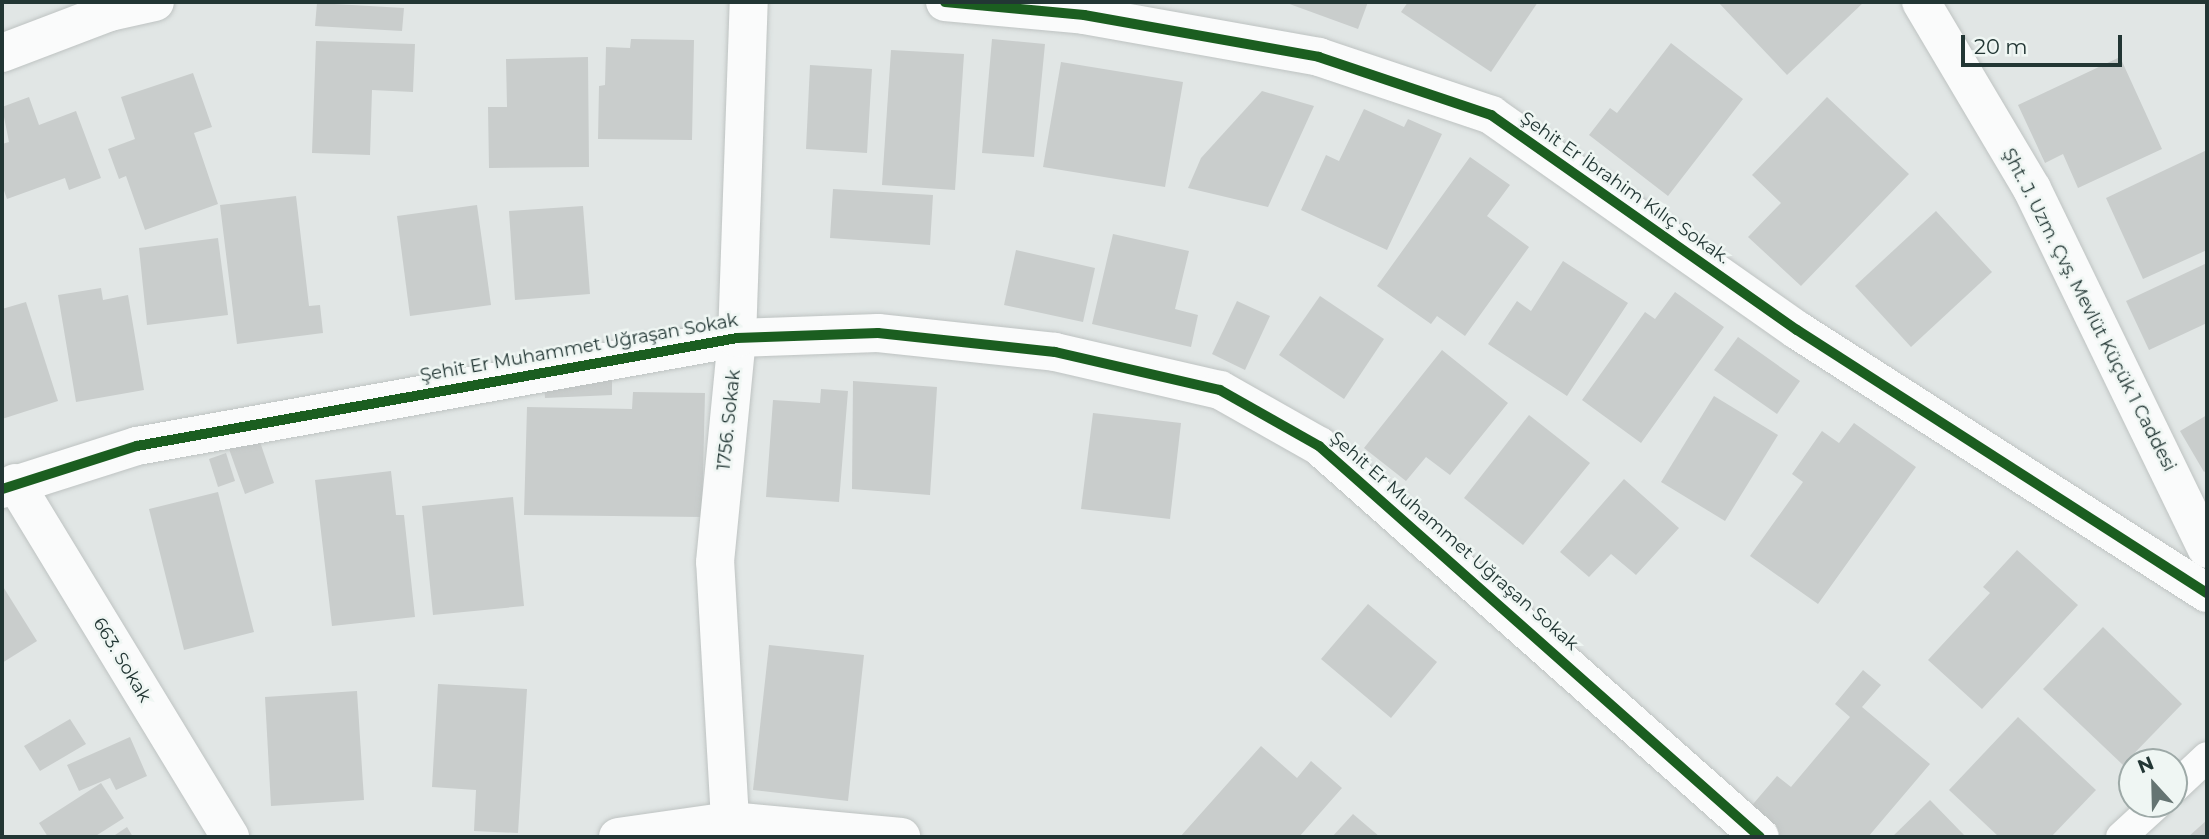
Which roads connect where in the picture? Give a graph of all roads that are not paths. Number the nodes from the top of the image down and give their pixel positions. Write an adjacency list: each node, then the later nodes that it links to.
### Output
1 (155, 2): 5 (street)
2 (749, 2): 6 (street, 1756. Sokak)
3 (945, 2): 9 (street, Şehit Er İbrahim Kılıç Sokak.)
4 (1921, 2): 8 (street, Şht. J. Uzm. Çvş. Mevlüt Küçük 1 Caddesi)
5 (2, 53)
6 (737, 338): 7 (street, Şehit Er Muhammet Uğraşan Sokak); 13 (street, 1756. Sokak); 17 (street, Şehit Er Muhammet Uğraşan Sokak)
7 (8, 486): 14 (street, 663. Sokak)
8 (2207, 549)
9 (2207, 593)
10 (2207, 757): 11 (lane)
11 (2188, 775)
12 (2142, 818): 18 (lane)
13 (731, 829): 15 (street); 16 (street)
14 (230, 837)
15 (618, 837)
16 (901, 837)
17 (1760, 837)
18 (2121, 837)

